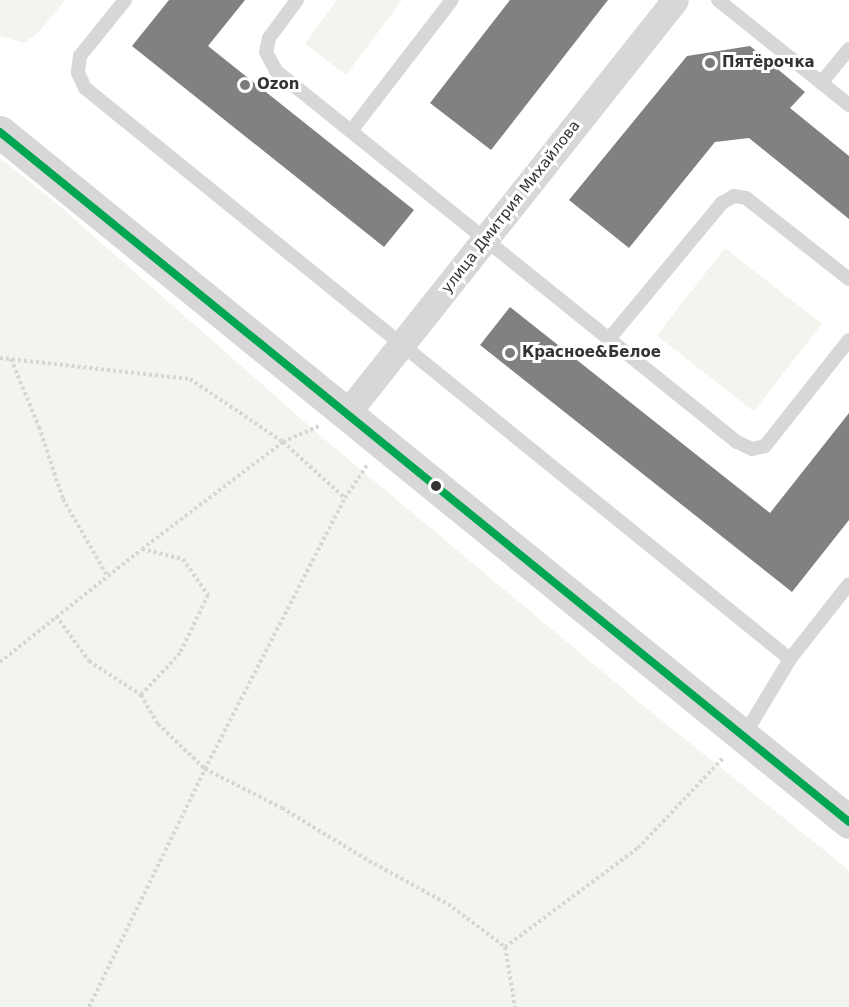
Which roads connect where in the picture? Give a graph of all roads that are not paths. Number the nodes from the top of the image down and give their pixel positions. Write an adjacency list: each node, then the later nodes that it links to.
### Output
1 (125, 0): 15 (lane)
2 (297, 0): 9 (lane)
3 (452, 0): 9 (lane)
4 (675, 0): 11 (street, улица Дмитрия Михайлова)
5 (718, 0): 7 (lane)
6 (849, 49): 7 (lane)
7 (821, 83): 8 (lane)
8 (849, 105)
9 (351, 131): 11 (lane)
10 (0, 132): 16 (street)
11 (485, 239): 13 (lane); 15 (street, улица Дмитрия Михайлова)
12 (849, 279): 13 (lane)
13 (609, 339): 14 (lane)
14 (849, 340)
15 (401, 344): 16 (street, улица Дмитрия Михайлова); 18 (lane)
16 (347, 413): 19 (street)
17 (849, 584): 18 (lane)
18 (790, 659): 19 (lane)
19 (743, 737): 20 (street)
20 (849, 822)

